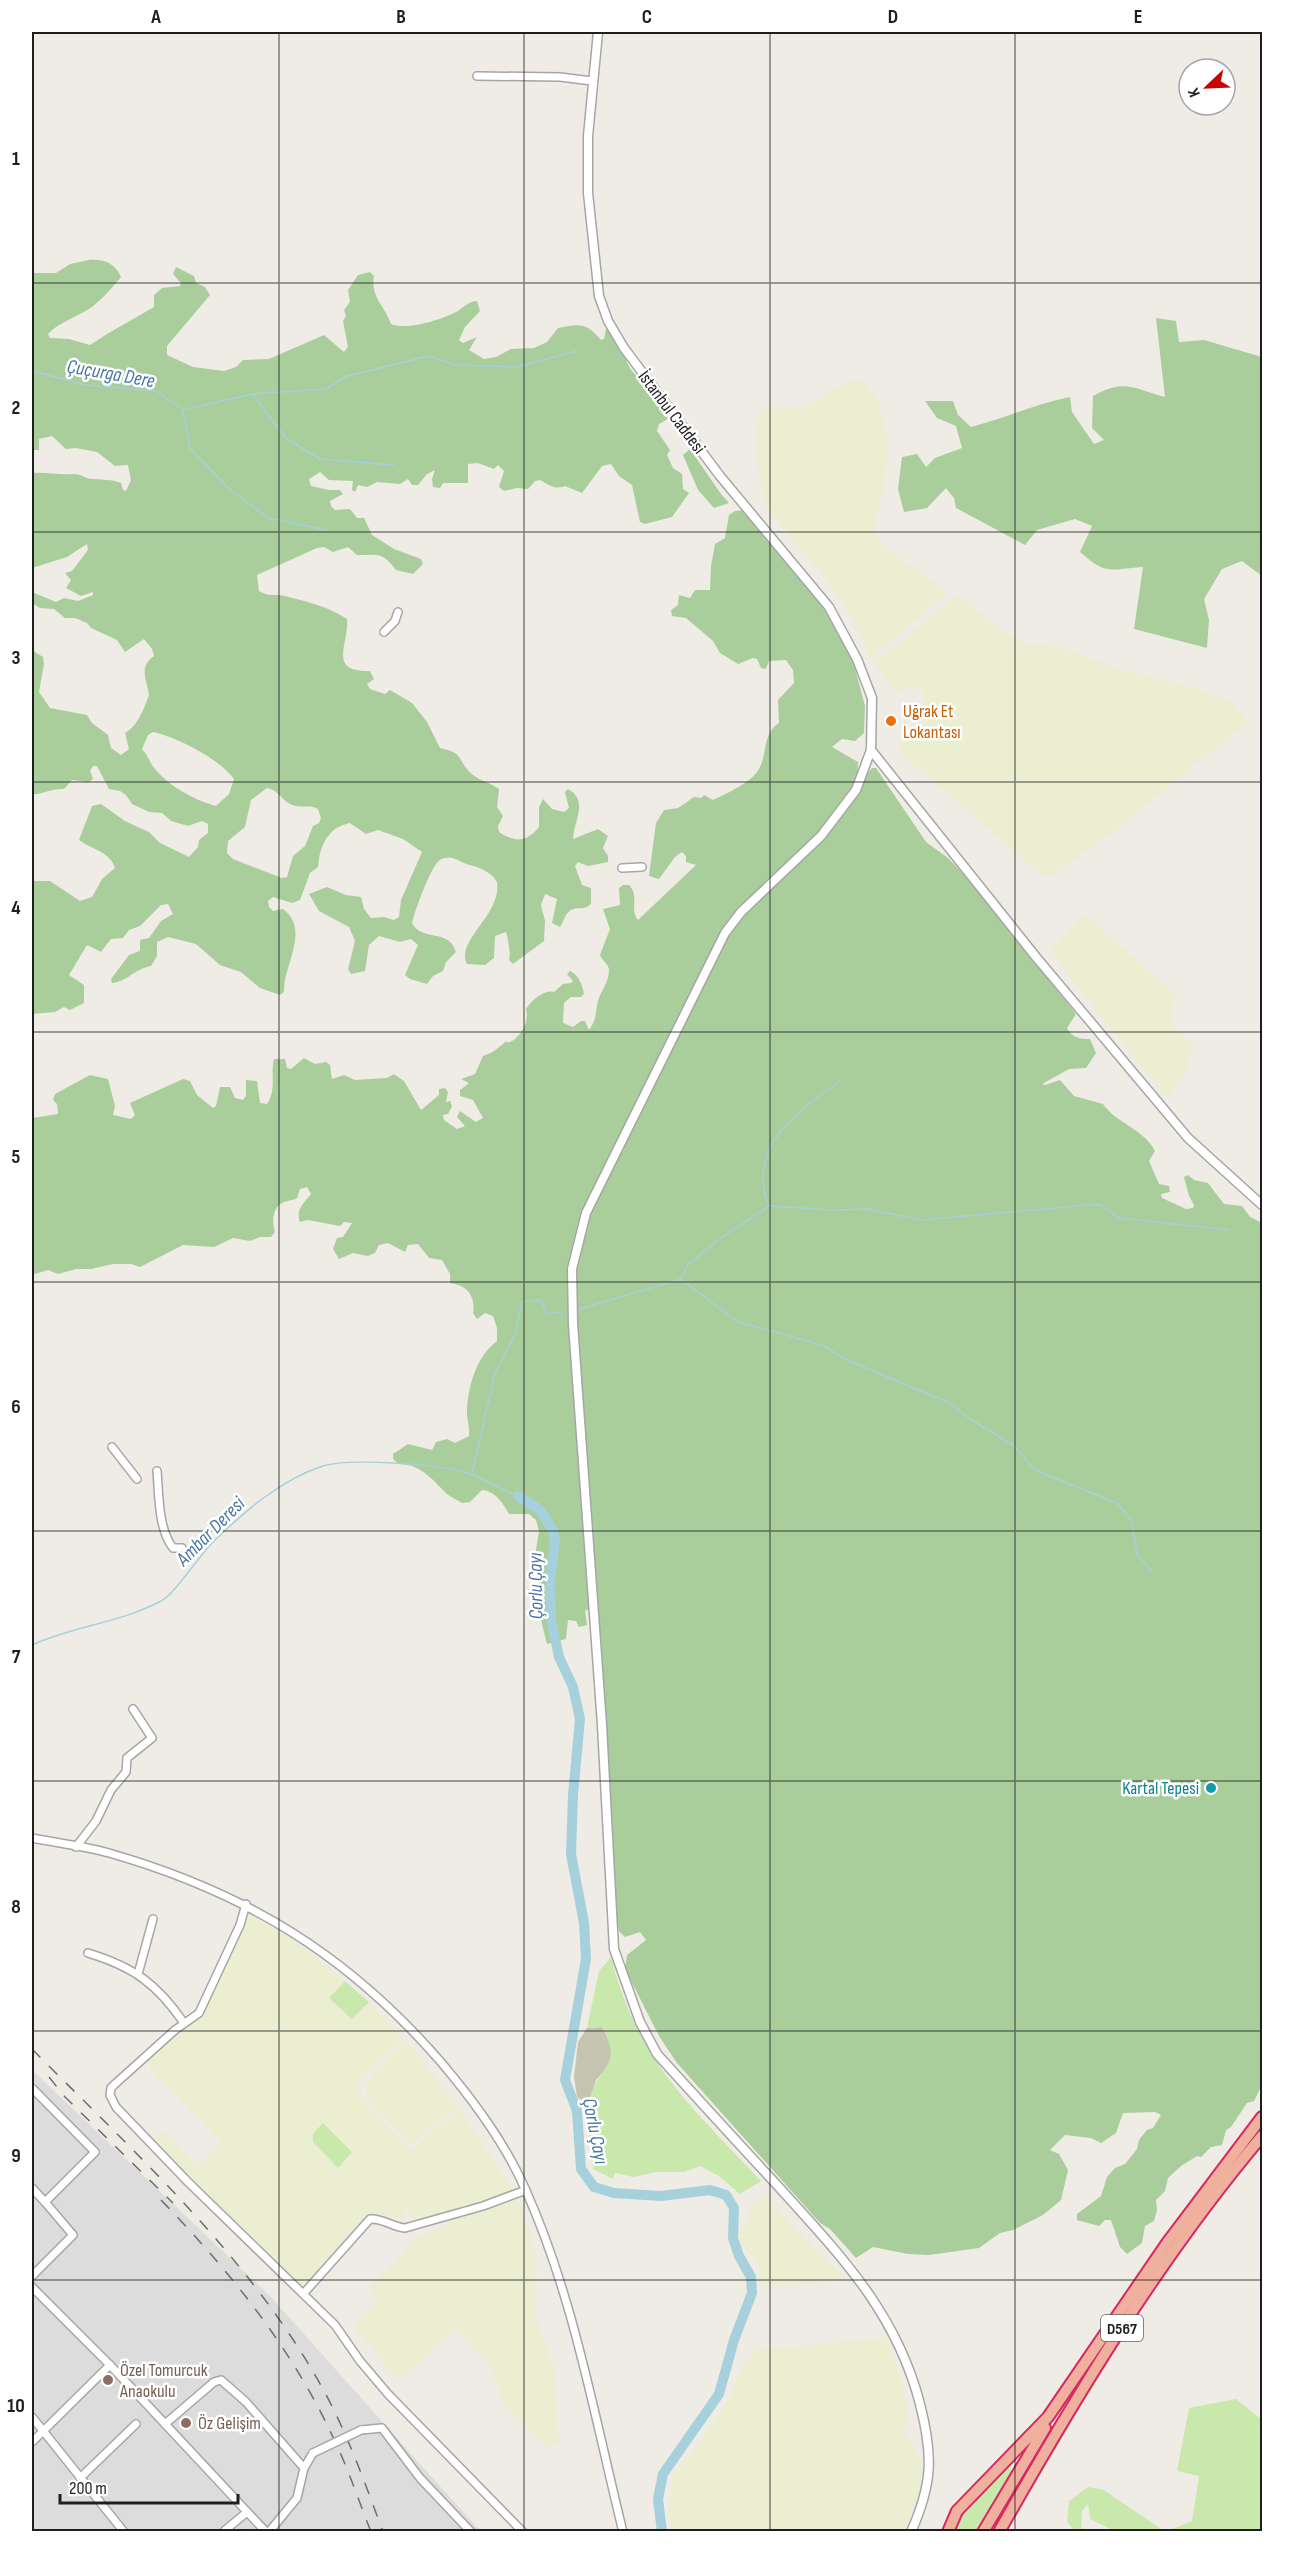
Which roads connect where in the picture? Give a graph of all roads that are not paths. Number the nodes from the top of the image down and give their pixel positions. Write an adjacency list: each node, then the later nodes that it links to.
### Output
1 (598, 32): 3 (street, İstanbul Caddesi)
2 (477, 76): 3 (street)
3 (592, 81): 6 (street, İstanbul Caddesi)
4 (398, 612): 5 (street)
5 (384, 632)
6 (871, 750): 9 (street); 47 (street, İstanbul Caddesi)
7 (642, 867): 8 (street)
8 (622, 868)
9 (1263, 1205)
10 (112, 1447): 12 (street)
11 (157, 1471): 13 (street)
12 (137, 1479)
13 (182, 1548)
14 (132, 1709): 16 (street)
15 (32, 1838): 16 (street)
16 (76, 1847): 17 (street)
17 (246, 1904): 21 (street); 26 (street)
18 (153, 1919): 20 (street)
19 (88, 1953): 20 (street)
20 (138, 1974): 21 (street)
21 (184, 2023): 30 (street)
22 (32, 2088): 27 (street)
23 (1263, 2117): 31 (highway, D567)
24 (1263, 2136): 50 (highway, D567)
25 (32, 2188): 27 (street)
26 (526, 2190): 30 (street); 46 (street)
27 (45, 2202): 28 (street)
28 (32, 2276)
29 (32, 2288): 32 (street)
30 (304, 2293): 45 (street)
31 (1104, 2337): 48 (highway); 49 (highway, D567)
32 (110, 2365): 35 (street); 36 (street)
33 (32, 2417): 36 (street)
34 (136, 2424): 39 (street)
35 (165, 2424): 38 (street); 40 (street)
36 (43, 2431): 37 (street); 39 (street)
37 (32, 2442)
38 (304, 2468): 43 (street); 44 (street, bridge)
39 (80, 2478): 41 (street)
40 (247, 2512): 42 (street); 43 (street)
41 (124, 2532)
42 (223, 2532)
43 (267, 2532)
44 (471, 2532)
45 (523, 2532)
46 (623, 2532)
47 (911, 2532)
48 (948, 2532)
49 (983, 2532)
50 (999, 2532)

